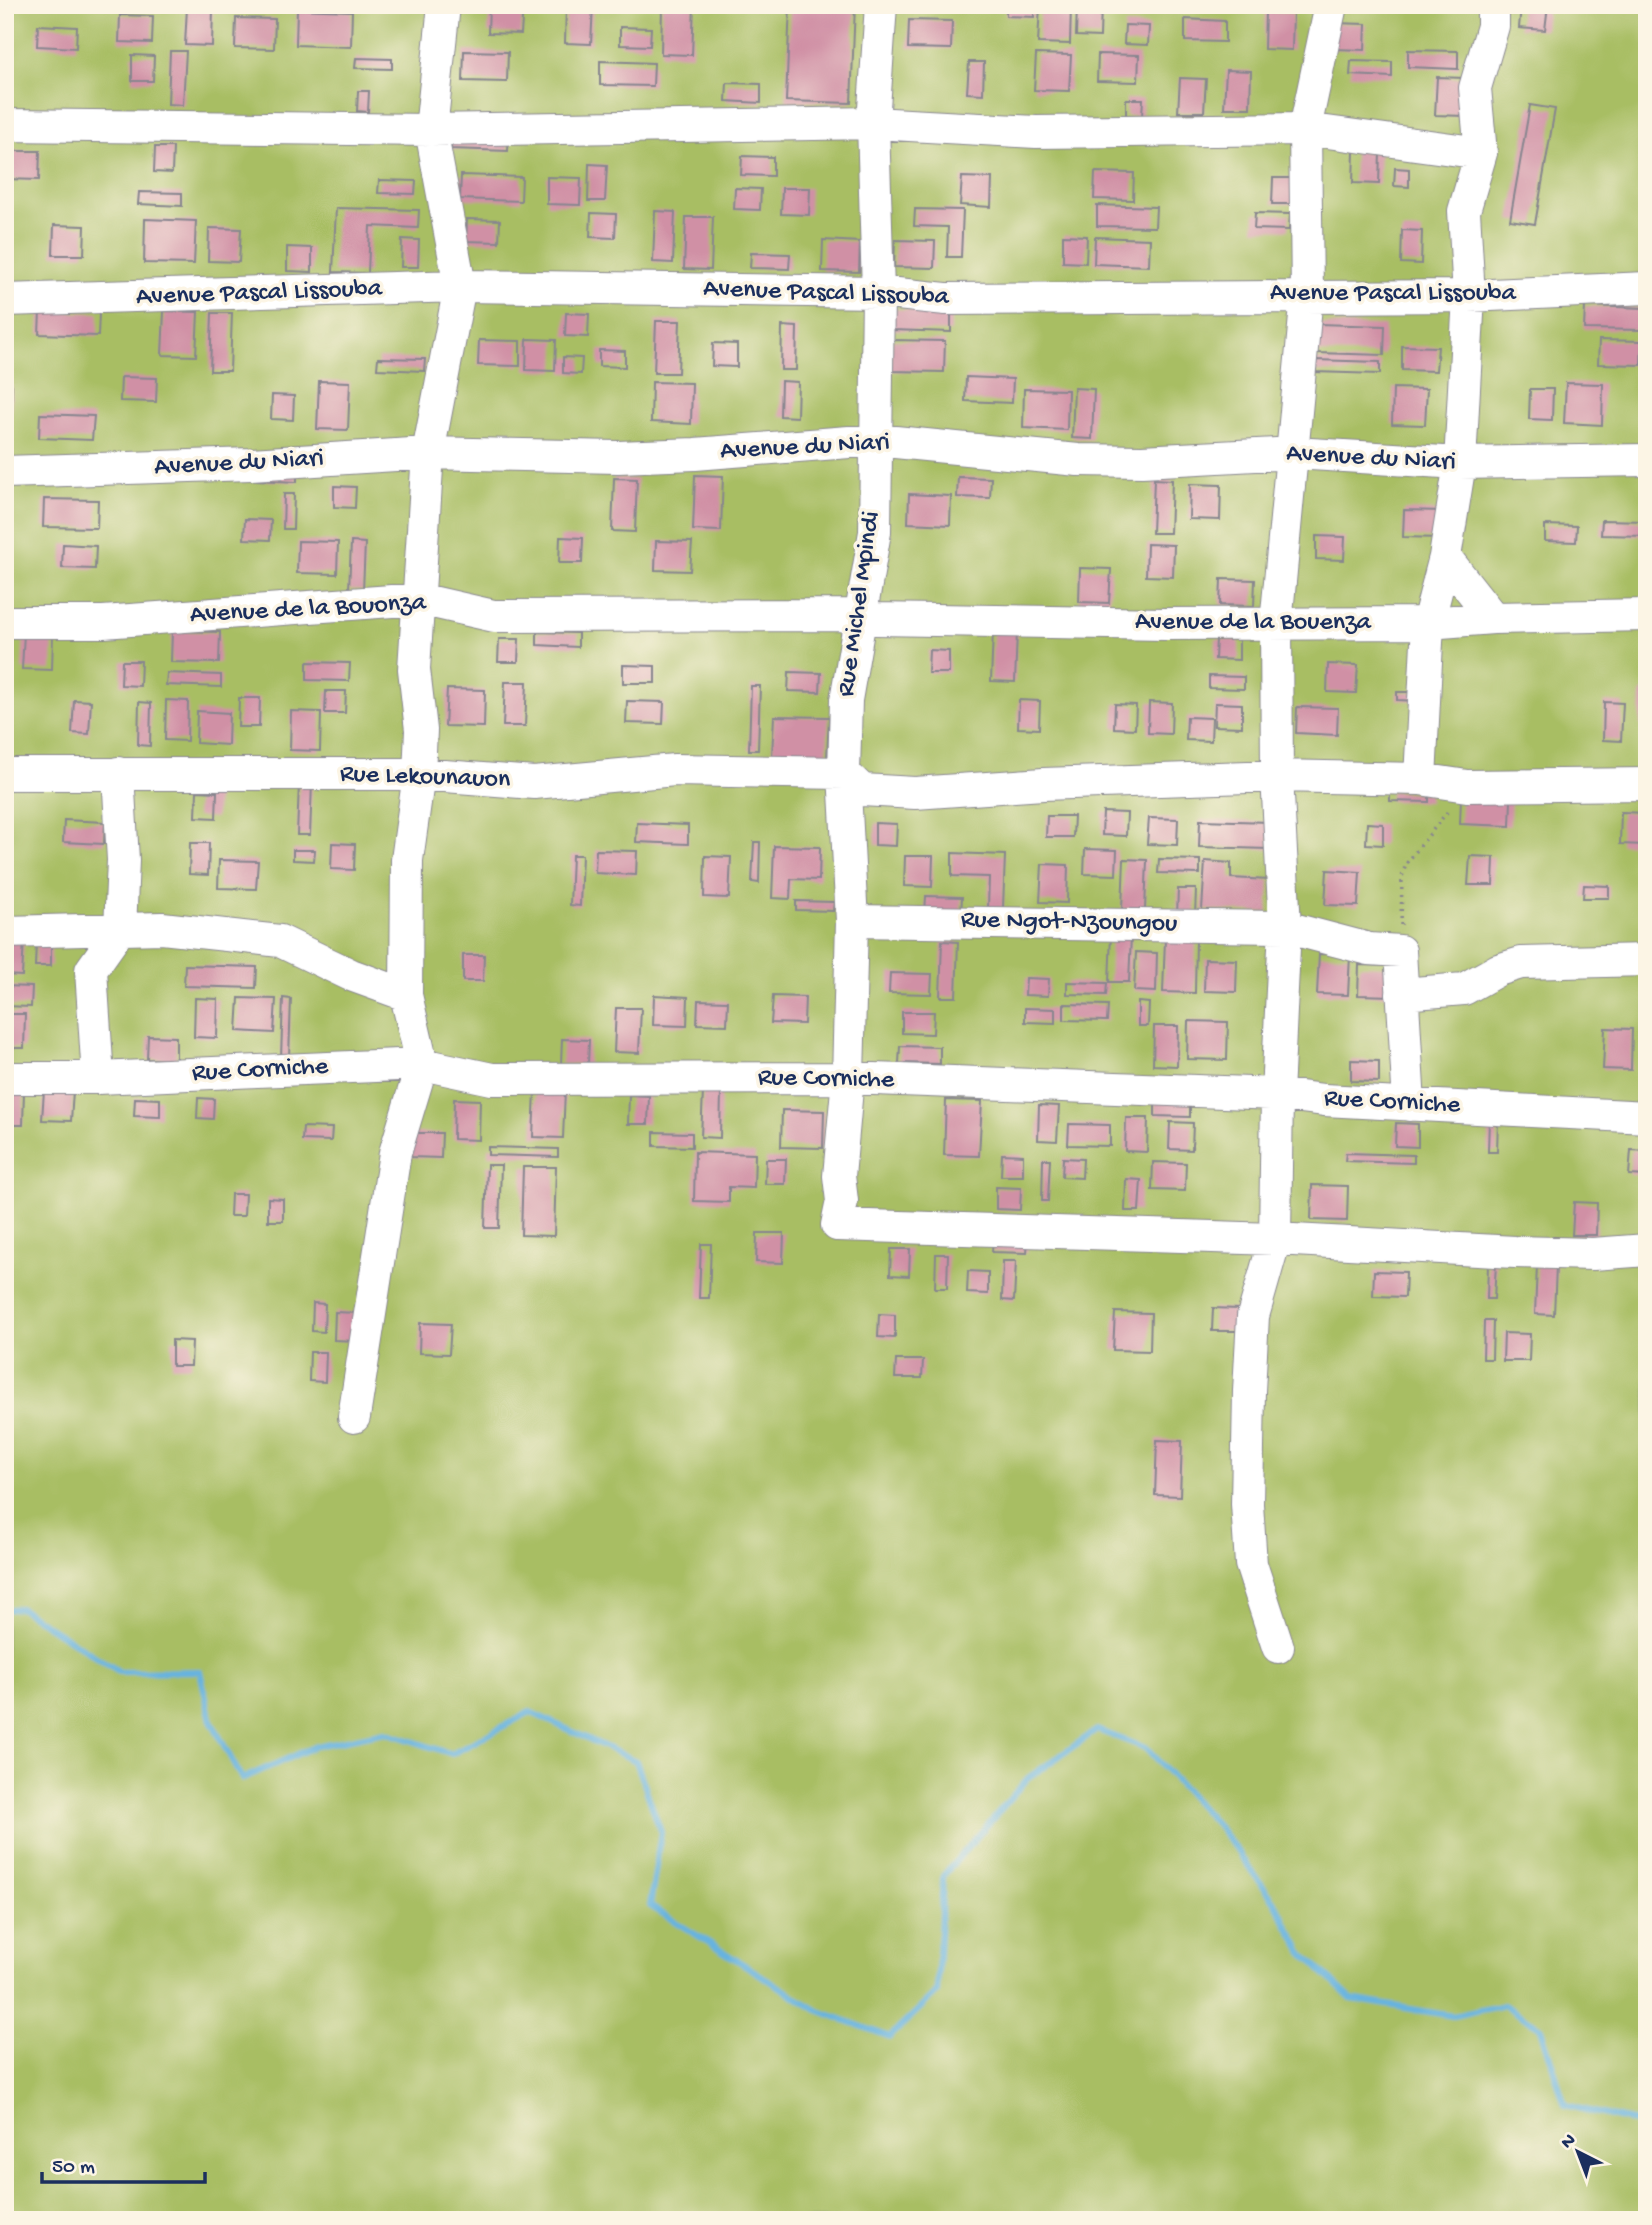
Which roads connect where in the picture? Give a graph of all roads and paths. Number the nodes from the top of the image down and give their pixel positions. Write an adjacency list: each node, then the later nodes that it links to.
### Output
1 (444, 5): 8 (street)
2 (881, 5): 6 (street, Rue Michel Mpindi)
3 (1331, 5): 9 (street)
4 (1467, 5): 5 (street)
5 (1493, 16): 10 (street)
6 (873, 123): 8 (street); 9 (street); 13 (street, Rue Michel Mpindi)
7 (5, 125): 8 (street)
8 (431, 130): 11 (street)
9 (1305, 130): 10 (street); 14 (street)
10 (1481, 153): 15 (street)
11 (460, 286): 13 (street, Avenue Pascal Lissouba); 16 (street, Avenue Pascal Lissouba); 18 (street)
12 (1647, 288): 15 (street, Avenue Pascal Lissouba)
13 (878, 292): 14 (street, Avenue Pascal Lissouba); 17 (street, Rue Michel Mpindi)
14 (1307, 295): 15 (street, Avenue Pascal Lissouba); 19 (street)
15 (1469, 296): 21 (street)
16 (5, 300)
17 (875, 440): 18 (street, Avenue du Niari); 19 (street, Avenue du Niari); 25 (street, Rue Michel Mpindi)
18 (428, 453): 22 (street, Avenue du Niari); 24 (street)
19 (1294, 453): 21 (street, Avenue du Niari); 29 (street)
20 (1647, 460): 21 (street, Avenue du Niari)
21 (1460, 463): 23 (street)
22 (5, 471)
23 (1446, 557): 27 (street); 30 (street)
24 (419, 599): 25 (street, Avenue de la Bouonza); 28 (street, Avenue de la Bouonza); 34 (street)
25 (861, 615): 29 (street, Avenue de la Bouenza); 32 (street, Rue Michel Mpindi)
26 (1647, 615): 27 (street, Avenue de la Bouenza)
27 (1493, 618): 30 (street, Avenue de la Bouenza)
28 (5, 622)
29 (1276, 624): 30 (street, Avenue de la Bouenza); 35 (street)
30 (1428, 624): 36 (street)
31 (118, 773): 33 (street, Rue Lekounauon); 34 (street, Rue Lekounauon); 41 (street)
32 (844, 773): 34 (street, Rue Lekounauon); 35 (street); 39 (street, Rue Michel Mpindi)
33 (5, 774)
34 (419, 774): 46 (street)
35 (1277, 776): 36 (street); 40 (street)
36 (1420, 779): 38 (street)
37 (1647, 784): 38 (street)
38 (1467, 786): 43 (path)
39 (852, 921): 40 (street, Rue Ngot-Nzoungou); 50 (street, Rue Michel Mpindi)
40 (1285, 927): 43 (street, Rue Ngot-Nzoungou); 51 (street)
41 (120, 929): 42 (street); 46 (street); 49 (street)
42 (5, 932)
43 (1400, 951): 45 (street)
44 (1647, 960): 45 (street)
45 (1402, 994): 52 (street)
46 (406, 995): 47 (street)
47 (422, 1064): 49 (street, Rue Corniche); 50 (street, Rue Corniche); 56 (street)
48 (5, 1078): 49 (street, Rue Corniche)
49 (98, 1078)
50 (848, 1078): 51 (street, Rue Corniche); 54 (street, Rue Michel Mpindi)
51 (1277, 1094): 52 (street, Rue Corniche); 54 (street)
52 (1409, 1105): 53 (street, Rue Corniche)
53 (1647, 1117)
54 (1275, 1238): 55 (street); 57 (street)
55 (1647, 1250)
56 (354, 1417)
57 (1278, 1647)

